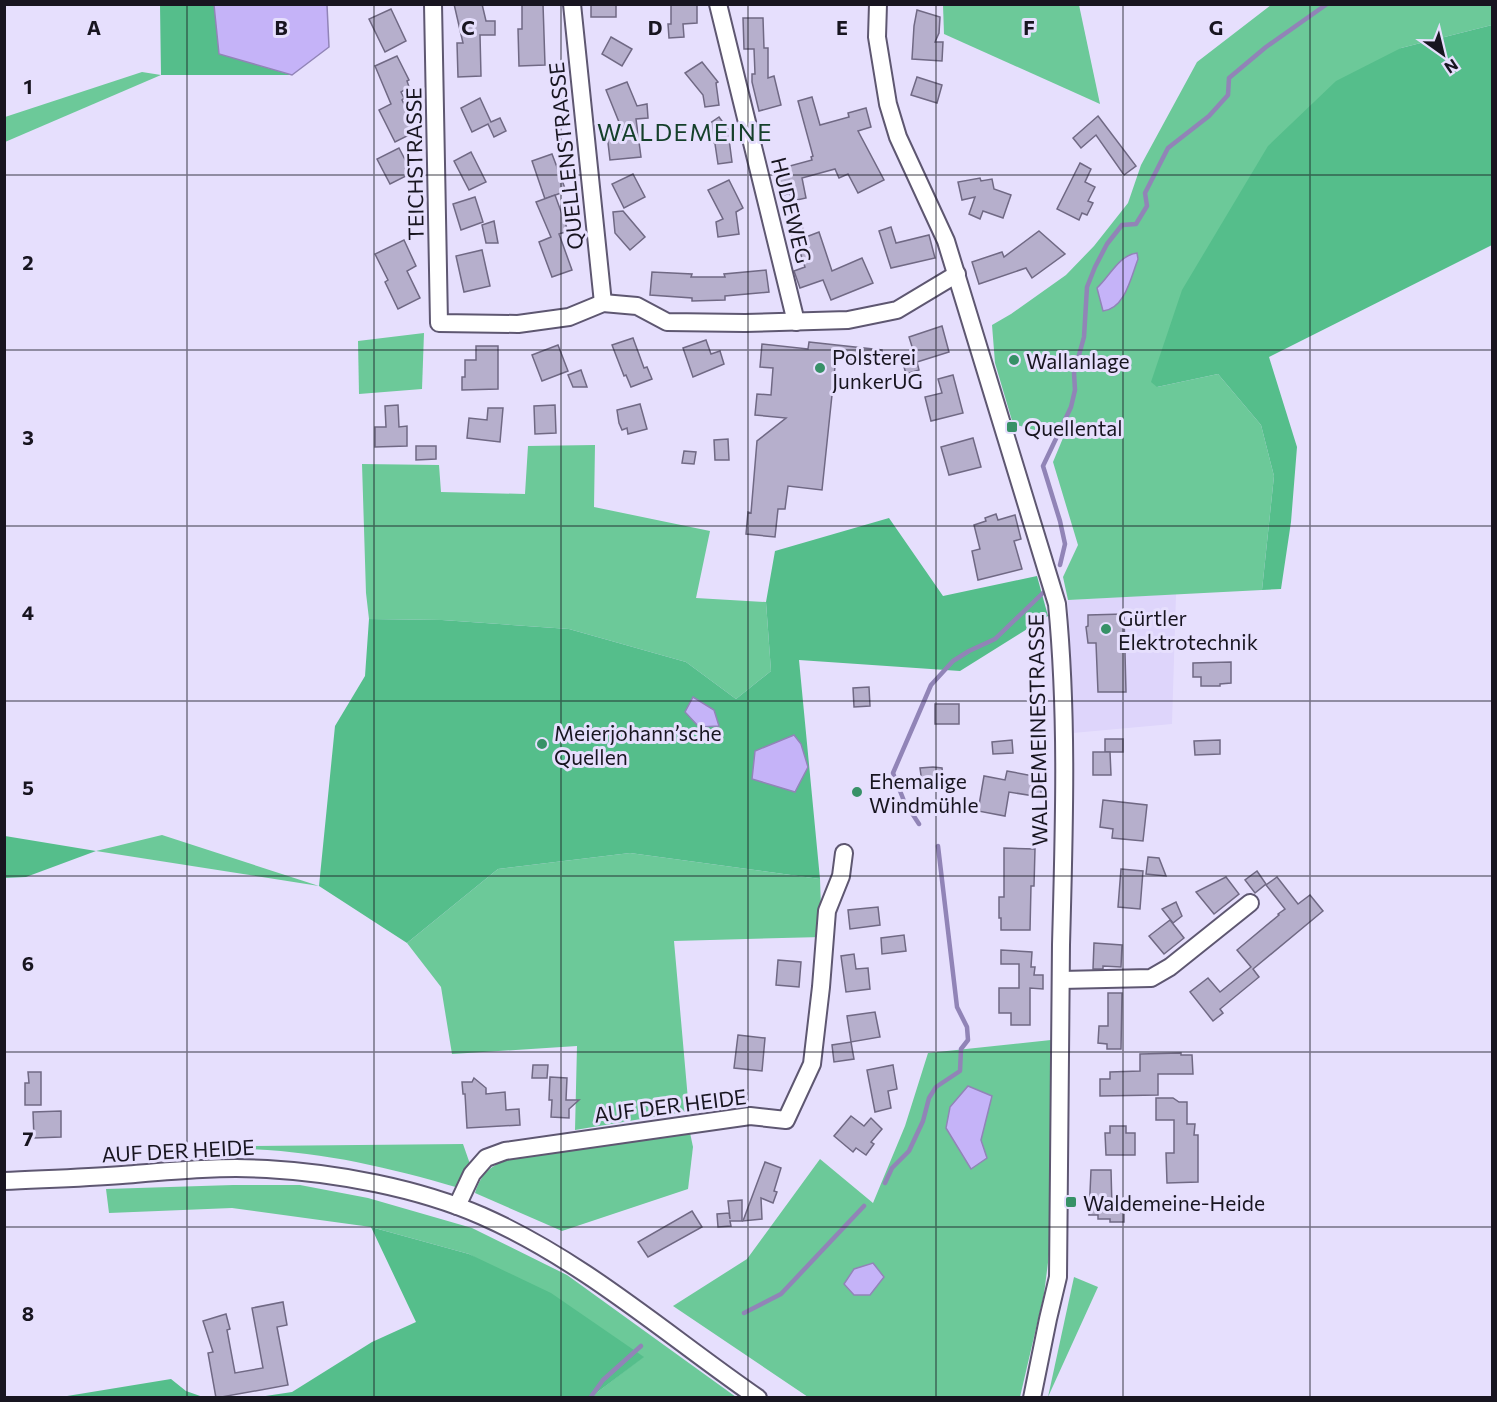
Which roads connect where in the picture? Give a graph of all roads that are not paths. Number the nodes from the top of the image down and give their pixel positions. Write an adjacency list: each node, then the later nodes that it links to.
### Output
1 (433, 4): 6 (street, TEICHSTRASSE)
2 (573, 4): 6 (street, QUELLENSTRASSE)
3 (718, 4): 7 (street, HUDEWEG)
4 (878, 4): 5 (street, WALDEMEINESTRASSE)
5 (957, 274): 7 (street); 10 (street, WALDEMEINESTRASSE)
6 (603, 303): 7 (street)
7 (796, 322)
8 (844, 853): 12 (street, AUF DER HEIDE)
9 (1250, 903): 10 (street)
10 (1061, 980): 14 (street, WALDEMEINESTRASSE)
11 (4, 1181): 12 (street, AUF DER HEIDE)
12 (457, 1206): 13 (street, AUF DER HEIDE)
13 (758, 1398)
14 (1032, 1398)

